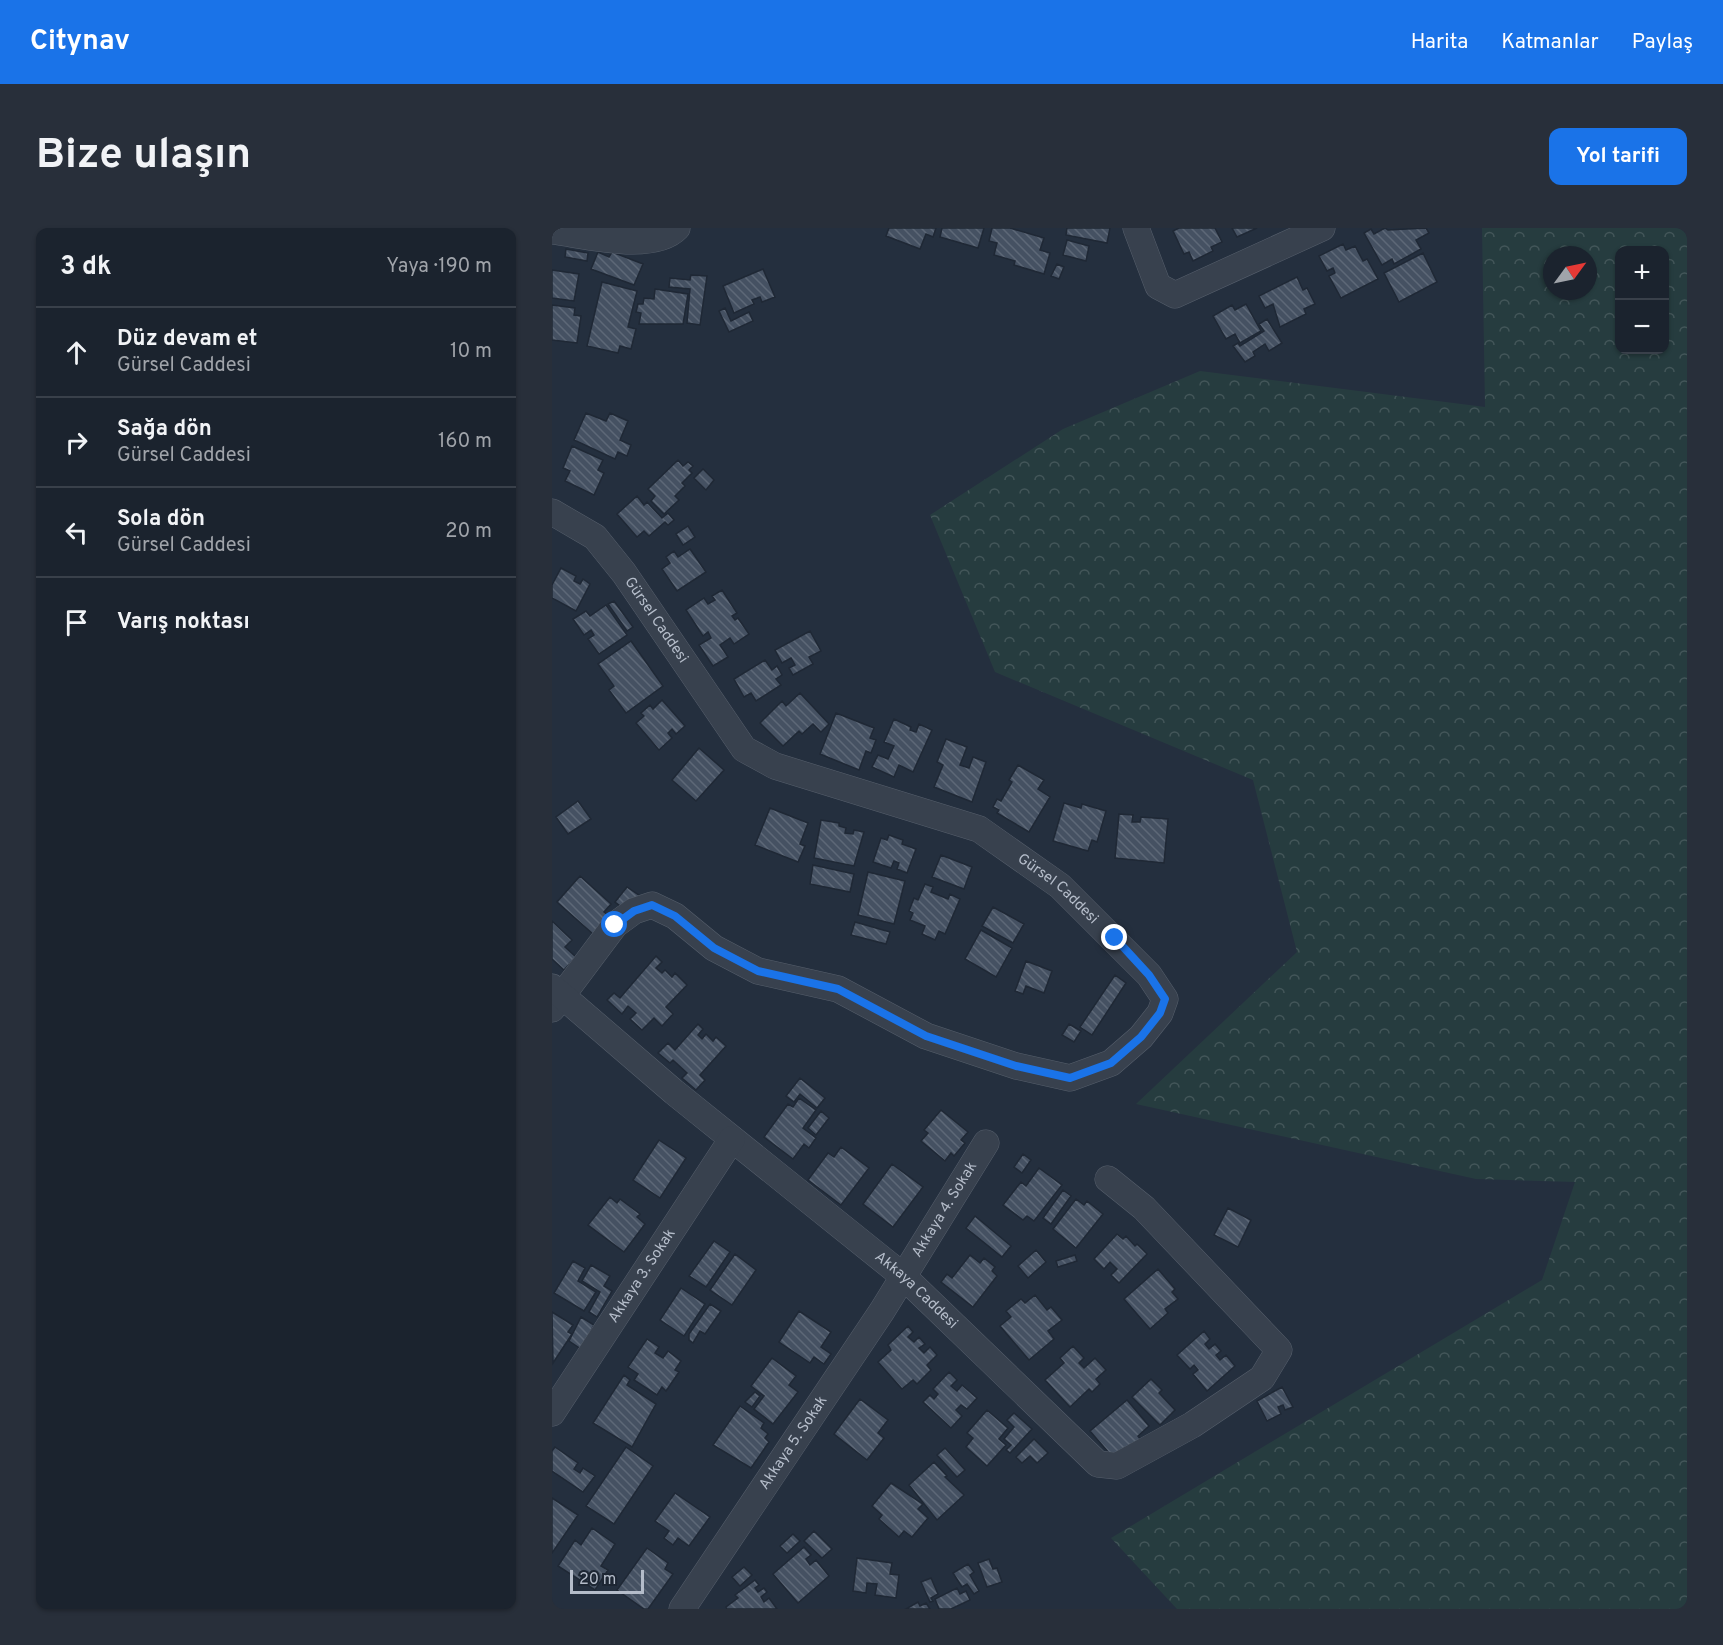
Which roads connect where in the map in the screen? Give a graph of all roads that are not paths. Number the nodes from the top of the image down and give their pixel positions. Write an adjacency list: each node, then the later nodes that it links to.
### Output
1 (677, 228): 4 (street)
2 (1136, 228): 3 (street)
3 (1322, 228)
4 (552, 231)
5 (552, 512): 6 (street, Gürsel Caddesi)
6 (555, 997): 7 (street, Akkaya Caddesi)
7 (732, 1138): 10 (street, Akkaya Caddesi); 11 (street, Akkaya 3. Sokak)
8 (986, 1143): 10 (street, Akkaya 4. Sokak)
9 (1108, 1179): 10 (street, Akkaya Caddesi)
10 (903, 1276): 12 (street, Akkaya 5. Sokak)
11 (552, 1413)
12 (682, 1609)

